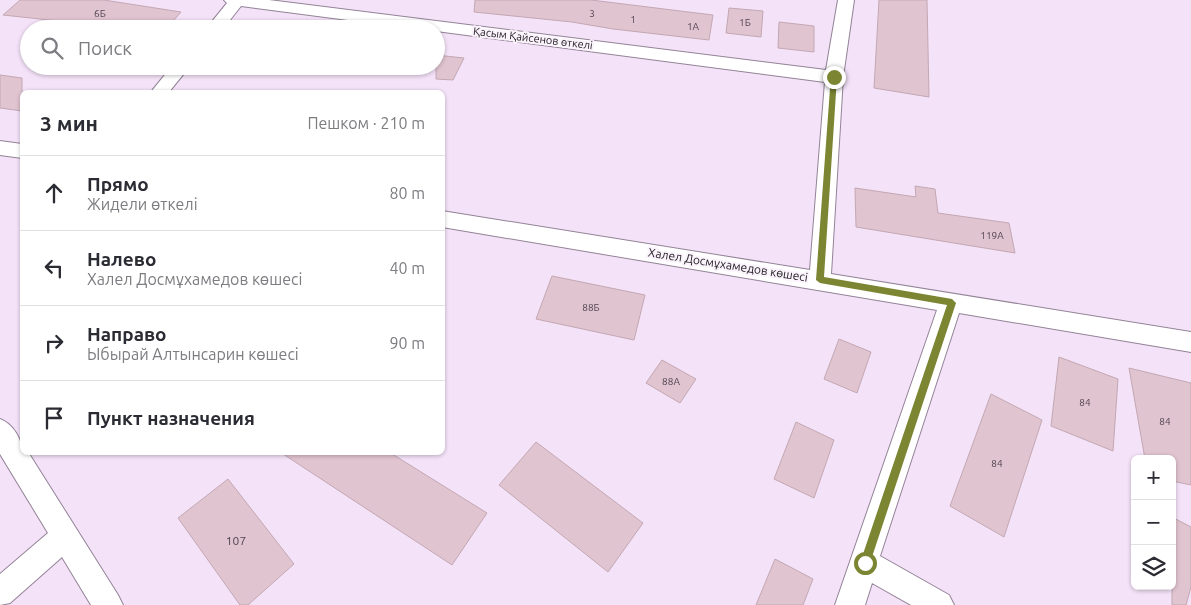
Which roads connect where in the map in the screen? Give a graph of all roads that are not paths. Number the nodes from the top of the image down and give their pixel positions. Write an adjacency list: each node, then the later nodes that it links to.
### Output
1 (232, 0): 2 (street, Қасым Қайсенов өткелі)
2 (238, 0): 4 (street); 5 (street, Қасым Қайсенов өткелі)
3 (846, 0): 8 (street)
4 (221, 20)
5 (393, 20)
6 (445, 27): 8 (street, Қасым Қайсенов өткелі)
7 (174, 75): 9 (street)
8 (834, 77): 13 (street)
9 (162, 90)
10 (0, 148): 11 (street)
11 (20, 151)
12 (445, 219): 13 (street, Халел Досмұхамедов көшесі)
13 (820, 280): 14 (street, Халел Досмұхамедов көшесі)
14 (952, 303): 15 (street, Халел Досмұхамедов көшесі); 18 (street)
15 (1191, 342)
16 (0, 431): 17 (street)
17 (66, 535): 19 (street); 21 (street)
18 (865, 563): 20 (street); 22 (street)
19 (0, 593)
20 (855, 602)
21 (108, 605)
22 (939, 605)

